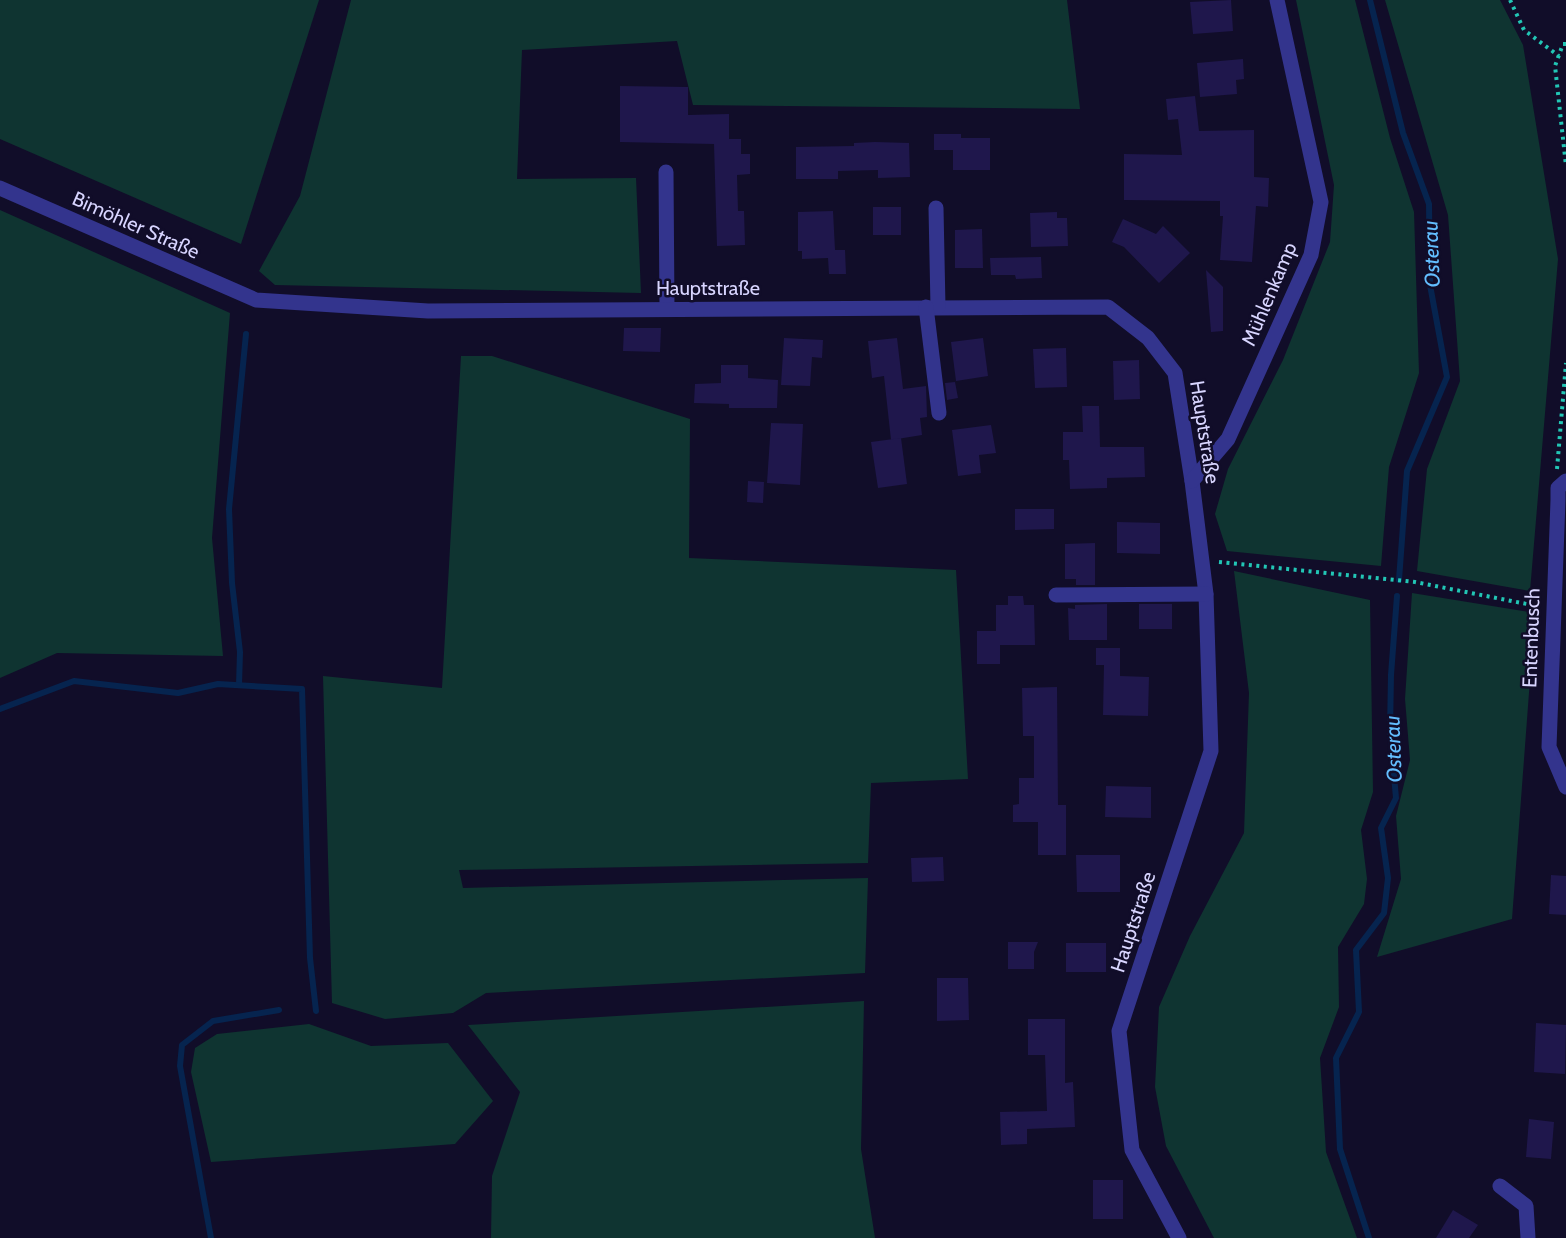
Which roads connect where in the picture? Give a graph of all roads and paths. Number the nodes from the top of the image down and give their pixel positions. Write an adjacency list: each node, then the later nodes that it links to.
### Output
1 (1277, 0): 14 (street, Mühlenkamp)
2 (1510, 0): 4 (path)
3 (1566, 44): 4 (path)
4 (1559, 56): 5 (path)
5 (1566, 166)
6 (666, 172): 11 (street)
7 (0, 188): 9 (street, Bimöhler Straße)
8 (936, 208): 10 (street)
9 (256, 300): 11 (street, Hauptstraße)
10 (932, 307): 11 (street, Hauptstraße); 13 (street); 14 (street, Hauptstraße)
11 (667, 309)
12 (1566, 363): 15 (path)
13 (939, 413)
14 (1192, 481): 17 (street, Hauptstraße)
15 (1562, 484): 19 (street, Entenbusch)
16 (1217, 553): 19 (path)
17 (1206, 594): 18 (street); 22 (street, Hauptstraße)
18 (1056, 596)
19 (1553, 609): 20 (street, Entenbusch)
20 (1566, 787)
21 (1500, 1186): 23 (street)
22 (1179, 1238)
23 (1528, 1238)

